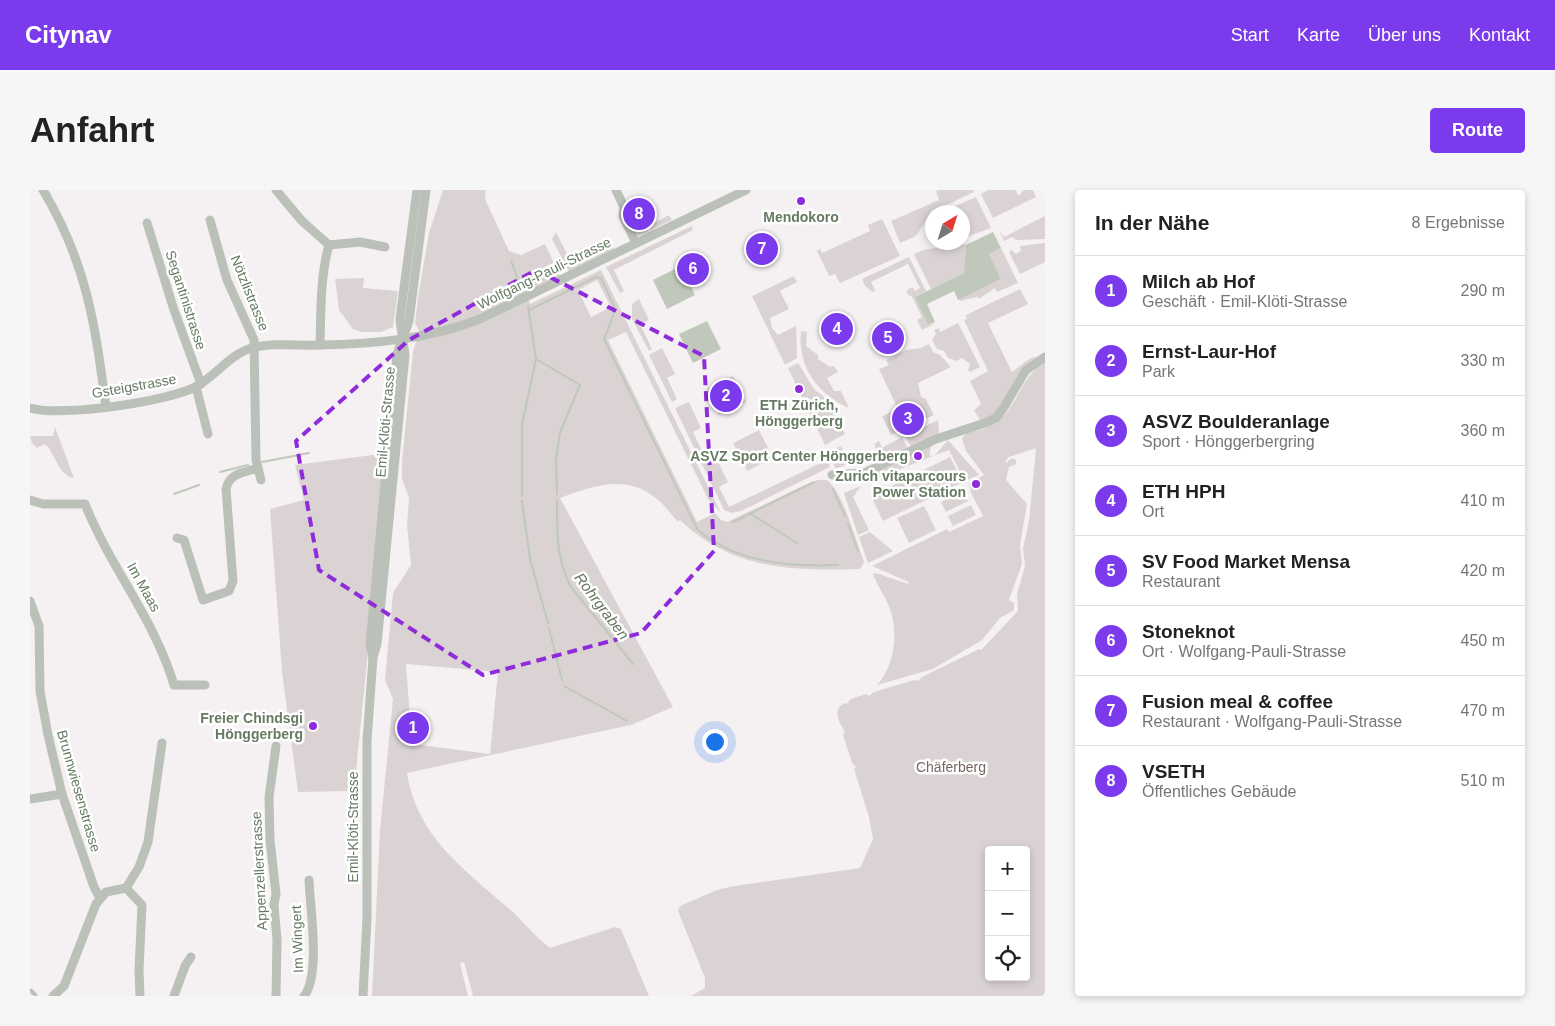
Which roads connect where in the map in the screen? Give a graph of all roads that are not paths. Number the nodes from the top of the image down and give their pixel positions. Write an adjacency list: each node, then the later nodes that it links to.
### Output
1 (44, 190): 17 (street)
2 (276, 190): 10 (street)
3 (417, 190): 12 (street, Emil-Klöti-Strasse)
4 (426, 190): 12 (street, Emil-Klöti-Strasse)
5 (616, 190): 9 (street)
6 (746, 190): 9 (street, Wolfgang-Pauli-Strasse)
7 (210, 220): 14 (street, Nötzlistrasse)
8 (148, 223): 16 (street, Segantinistrasse)
9 (636, 243): 12 (street, Wolfgang-Pauli-Strasse)
10 (329, 245): 11 (street); 13 (street)
11 (384, 247)
12 (402, 339): 13 (street, Gsteigstrasse); 42 (street, Emil-Klöti-Strasse)
13 (320, 345): 14 (street, Gsteigstrasse)
14 (255, 347): 16 (street, Gsteigstrasse); 20 (street, Nötzlistrasse)
15 (1045, 357): 21 (street)
16 (199, 386): 17 (street, Gsteigstrasse); 19 (street, Segantinistrasse)
17 (106, 407): 18 (street, Gsteigstrasse)
18 (30, 408)
19 (208, 434)
20 (258, 468): 22 (street, Nötzlistrasse); 24 (street)
21 (832, 475)
22 (261, 480)
23 (30, 500): 26 (street, Im Maas)
24 (177, 538)
25 (30, 601): 29 (street, Brunnwiesenstrasse)
26 (205, 685)
27 (162, 743): 32 (street)
28 (276, 746): 40 (street, Appenzellerstrasse)
29 (62, 794): 30 (street); 33 (street, Brunnwiesenstrasse)
30 (30, 799)
31 (309, 880): 41 (street, Im Wingert)
32 (126, 888): 33 (street); 38 (street)
33 (100, 898): 37 (street)
34 (191, 957): 39 (street)
35 (30, 993): 36 (street)
36 (33, 996)
37 (53, 996)
38 (140, 996)
39 (174, 996)
40 (276, 996)
41 (304, 996)
42 (363, 996)

